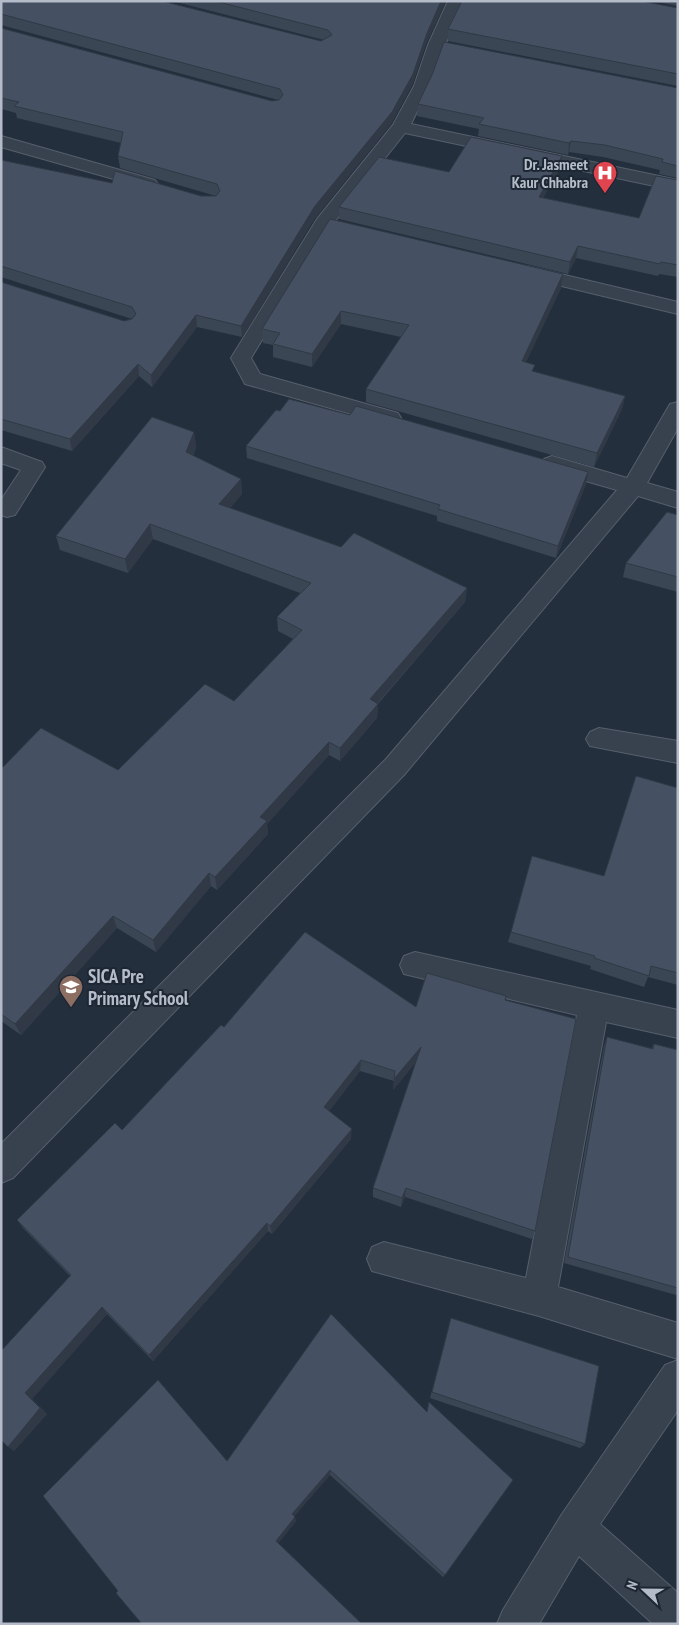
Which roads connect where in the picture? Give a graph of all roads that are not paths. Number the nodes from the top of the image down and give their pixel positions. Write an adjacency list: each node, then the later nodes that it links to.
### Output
1 (456, 1): 2 (street)
2 (436, 45): 3 (street); 4 (street)
3 (455, 48)
4 (401, 127): 6 (street); 11 (street)
5 (1, 141): 7 (street)
6 (678, 186)
7 (163, 188)
8 (506, 267): 9 (street)
9 (678, 308)
10 (678, 409): 14 (street)
11 (412, 424)
12 (1, 454): 16 (street)
13 (534, 458): 14 (street)
14 (633, 487): 15 (street); 22 (street)
15 (678, 500)
16 (7, 509)
17 (599, 739): 18 (street)
18 (678, 752)
19 (415, 965): 20 (street)
20 (594, 1005): 21 (street); 24 (street)
21 (678, 1024)
22 (1, 1167)
23 (384, 1259): 24 (street)
24 (539, 1299): 25 (street)
25 (678, 1341)
26 (678, 1378): 27 (street)
27 (575, 1527): 28 (street); 29 (street)
28 (678, 1620)
29 (517, 1624)

